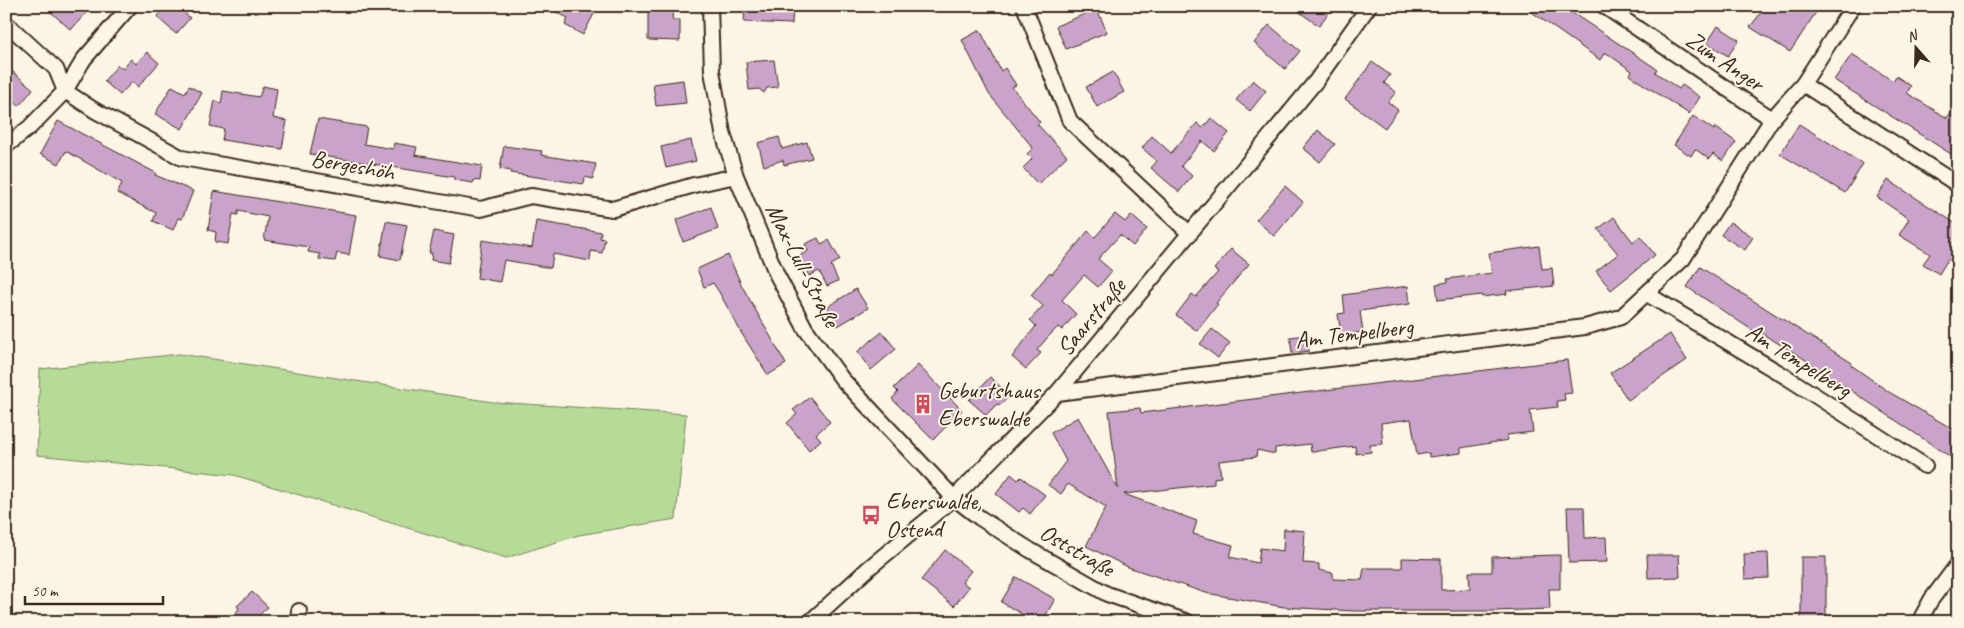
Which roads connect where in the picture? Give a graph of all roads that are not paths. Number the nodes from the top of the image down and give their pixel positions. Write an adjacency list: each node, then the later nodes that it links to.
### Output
1 (130, 6): 9 (street)
2 (710, 6): 12 (street, Max-Lull-Straße)
3 (1024, 6): 14 (street)
4 (1369, 6): 14 (street, Saarstraße)
5 (1604, 6): 10 (street, Zum Anger)
6 (1852, 6): 8 (street, Am Tempelberg)
7 (6, 23): 9 (street)
8 (1803, 84): 10 (street, Am Tempelberg); 13 (street, Zum Anger)
9 (66, 91): 11 (street); 12 (street, Bergeshöh)
10 (1772, 119): 15 (street, Am Tempelberg)
11 (6, 146)
12 (736, 176): 18 (street, Max-Lull-Straße)
13 (1958, 184)
14 (1190, 234): 16 (street, Saarstraße)
15 (1647, 294): 16 (street, Am Tempelberg); 17 (street, Am Tempelberg)
16 (1058, 393): 18 (street, Saarstraße)
17 (1926, 466)
18 (954, 498): 20 (street, Saarstraße); 21 (street, Oststraße)
19 (1958, 564): 22 (street)
20 (810, 622)
21 (1188, 622)
22 (1919, 622)

